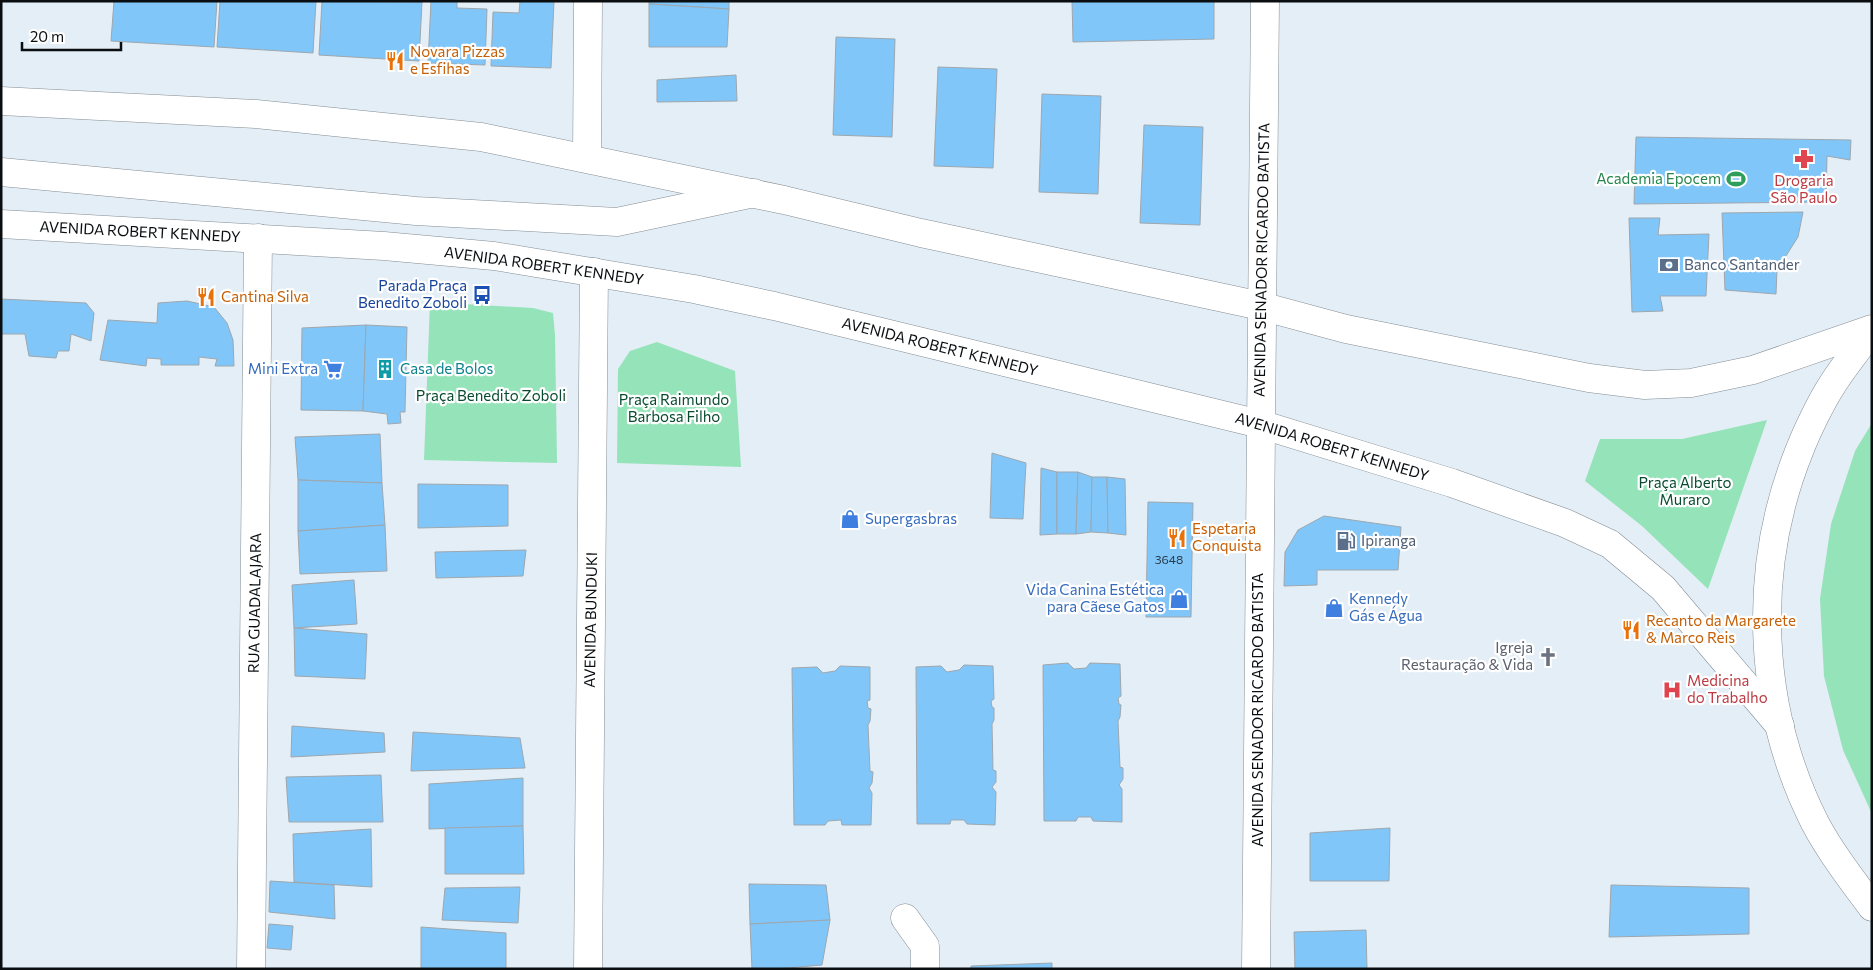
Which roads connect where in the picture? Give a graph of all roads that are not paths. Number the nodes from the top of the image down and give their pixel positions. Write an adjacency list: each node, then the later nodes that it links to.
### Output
1 (588, 1): 4 (main road)
2 (1265, 1): 10 (main road, AVENIDA SENADOR RICARDO BATISTA)
3 (1, 101): 4 (main road)
4 (587, 158): 6 (main road)
5 (1, 172): 6 (main road)
6 (754, 193): 10 (main road)
7 (1, 224): 8 (main road, AVENIDA ROBERT KENNEDY)
8 (258, 238): 9 (main road, AVENIDA ROBERT KENNEDY); 16 (main road, RUA GUADALAJARA)
9 (594, 272): 12 (main road, AVENIDA ROBERT KENNEDY); 17 (main road, AVENIDA BUNDUKI)
10 (1261, 306): 11 (main road); 12 (main road, AVENIDA SENADOR RICARDO BATISTA)
11 (1872, 330): 13 (main road)
12 (1260, 424): 13 (main road, AVENIDA ROBERT KENNEDY); 19 (main road, AVENIDA SENADOR RICARDO BATISTA)
13 (1780, 726): 14 (main road)
14 (1872, 908)
15 (905, 918): 18 (main road)
16 (251, 969)
17 (588, 969)
18 (925, 969)
19 (1256, 969)

